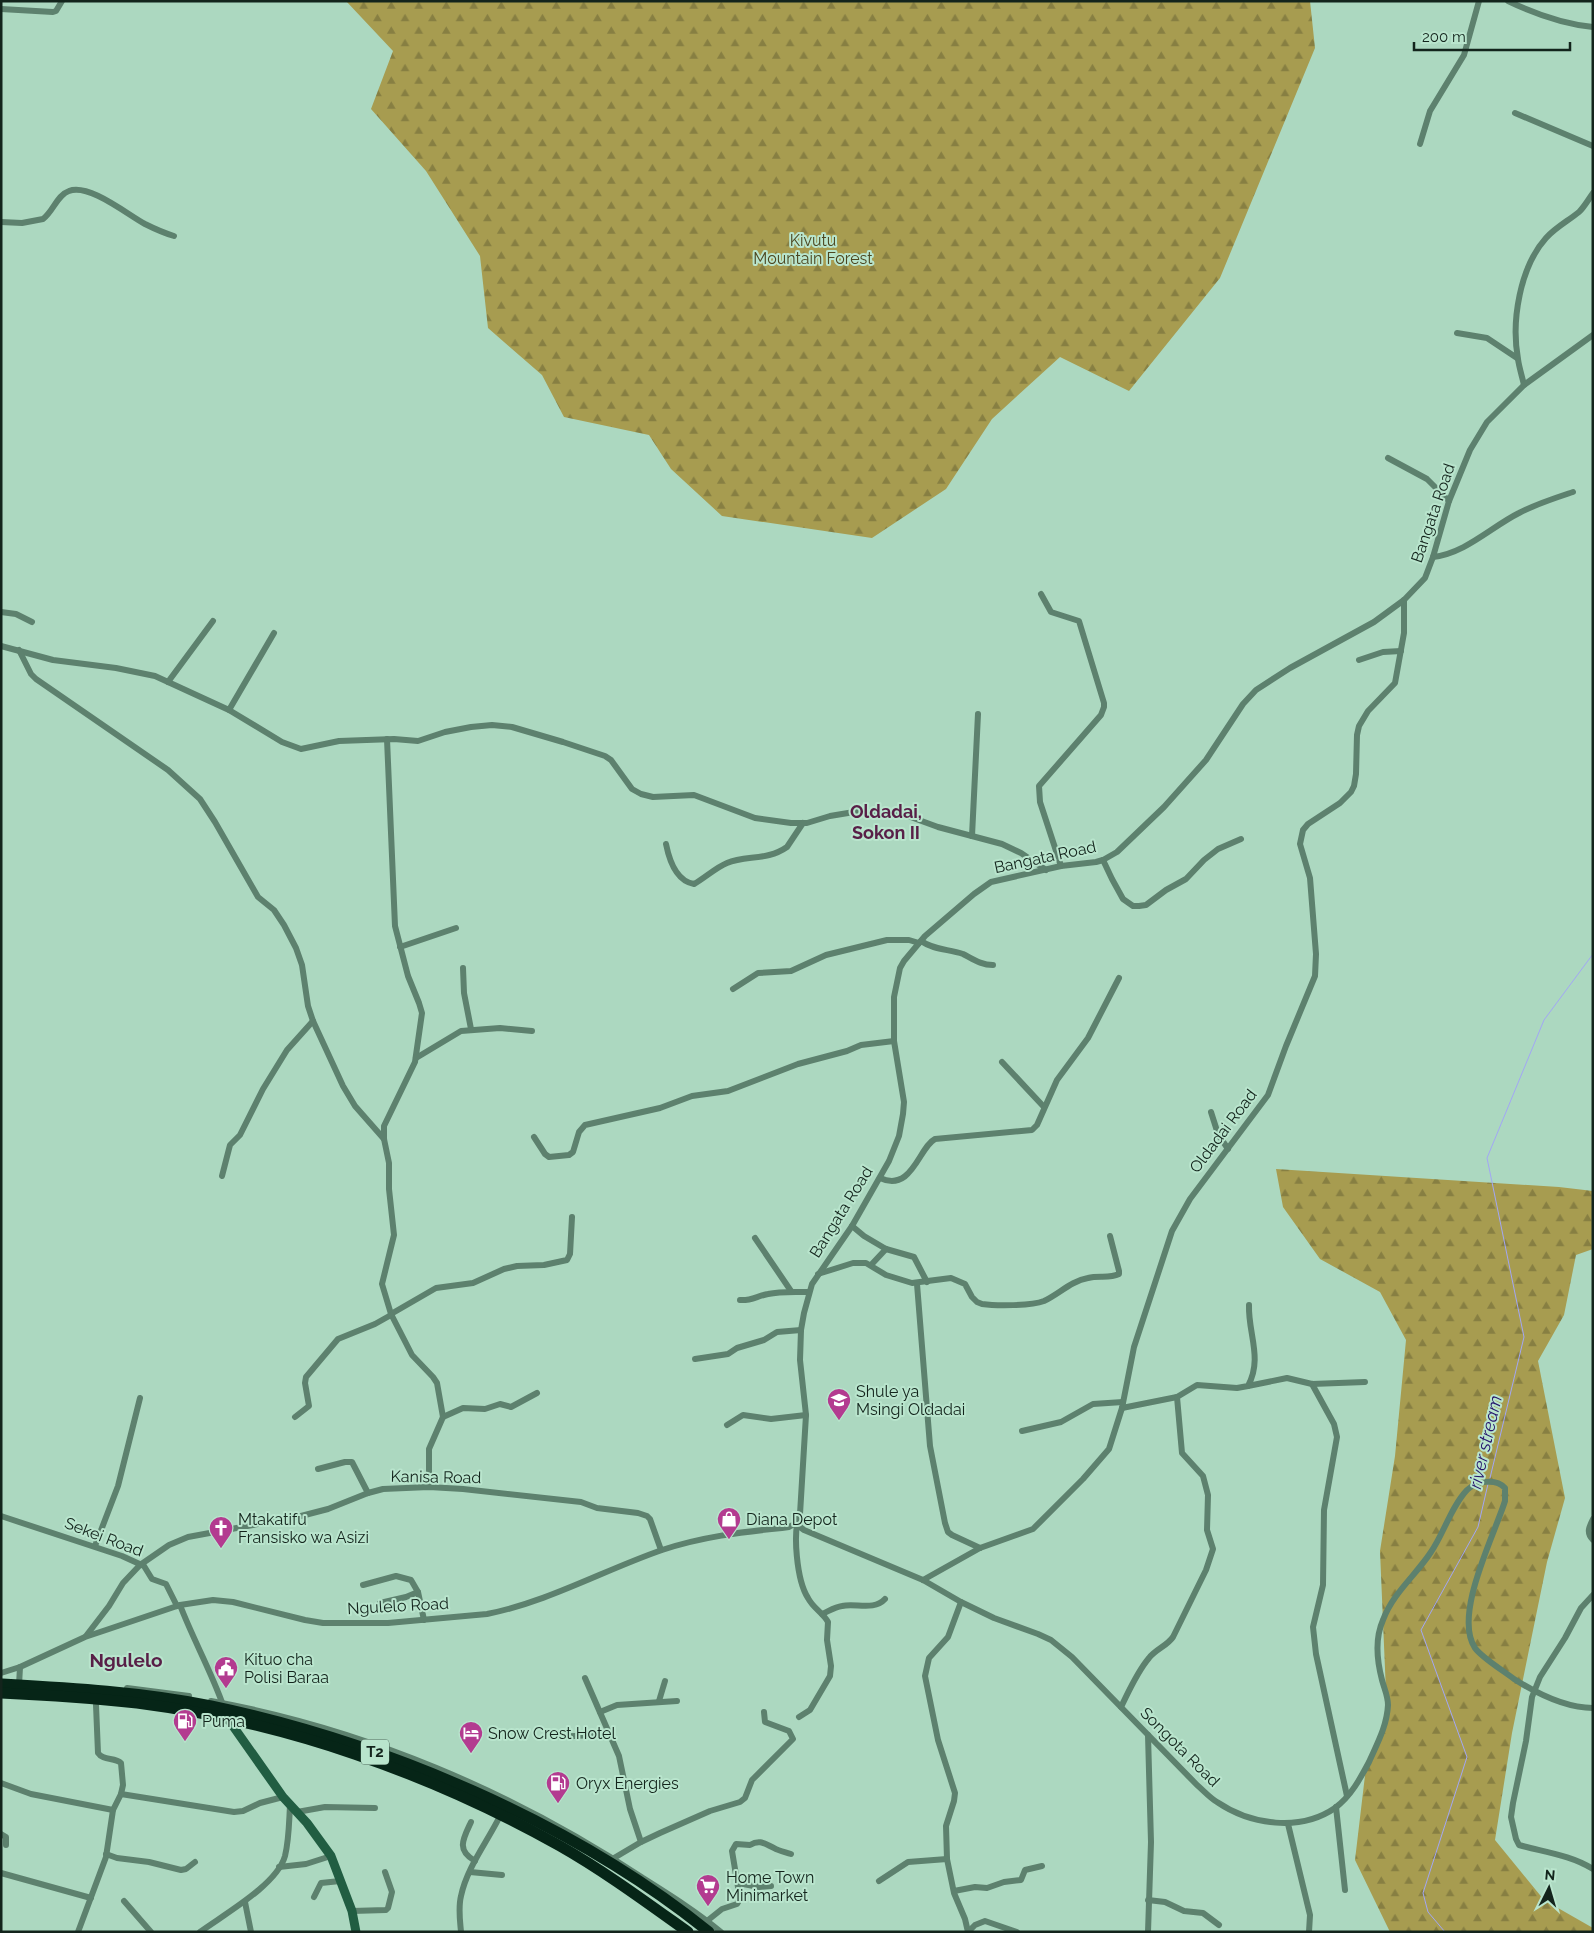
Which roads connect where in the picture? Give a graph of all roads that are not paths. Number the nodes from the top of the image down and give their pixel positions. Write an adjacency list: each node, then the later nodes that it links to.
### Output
1 (62, 1): 4 (street)
2 (1479, 1): 7 (street)
3 (1508, 1): 5 (street)
4 (1, 9)
5 (1593, 27)
6 (1515, 113): 8 (street)
7 (1420, 144)
8 (1593, 146)
9 (1593, 193): 14 (street)
10 (1, 222): 11 (street)
11 (174, 236)
12 (1457, 333): 14 (street)
13 (1593, 335): 15 (street, Bangata Road)
14 (1517, 358): 15 (street)
15 (1524, 385): 18 (street, Bangata Road)
16 (1388, 458): 18 (street)
17 (1573, 492): 19 (street)
18 (1449, 500): 19 (street, Bangata Road)
19 (1434, 557): 21 (street, Bangata Road)
20 (1041, 594): 39 (street)
21 (1404, 600): 28 (street, Oldadai Road); 38 (street, Bangata Road)
22 (1, 612): 24 (street)
23 (213, 621): 30 (street)
24 (32, 622)
25 (274, 633): 31 (street)
26 (1, 646): 27 (street)
27 (19, 650): 30 (street); 48 (street)
28 (1401, 651): 29 (street); 58 (street, Oldadai Road)
29 (1359, 660)
30 (168, 682): 31 (street)
31 (229, 710): 33 (street)
32 (978, 714): 35 (street)
33 (387, 739): 34 (street); 43 (street)
34 (803, 823): 35 (street); 37 (street)
35 (972, 836): 40 (street)
36 (1242, 839): 38 (street)
37 (666, 844)
38 (1103, 860): 39 (street, Bangata Road)
39 (1061, 866): 40 (street, Bangata Road)
40 (1046, 870): 42 (street, Bangata Road)
41 (456, 928): 43 (street)
42 (920, 942): 44 (street); 47 (street); 51 (street, Bangata Road)
43 (400, 947): 52 (street)
44 (992, 965)
45 (462, 968): 49 (street)
46 (1119, 978): 54 (street)
47 (733, 988)
48 (313, 1021): 57 (street); 59 (street)
49 (471, 1029): 50 (street); 52 (street)
50 (532, 1031)
51 (894, 1041): 56 (street); 60 (street, Bangata Road)
52 (416, 1058): 57 (street)
53 (1002, 1062): 54 (street)
54 (1044, 1107): 60 (street)
55 (1211, 1112): 58 (street)
56 (534, 1137)
57 (384, 1139): 74 (street)
58 (1228, 1149): 83 (street, Oldadai Road)
59 (222, 1176)
60 (880, 1178): 62 (street, Bangata Road)
61 (572, 1217): 74 (street)
62 (852, 1226): 65 (street); 67 (street, Bangata Road)
63 (1110, 1236): 68 (street)
64 (755, 1238): 70 (street)
65 (886, 1249): 66 (street); 68 (street)
66 (871, 1264): 67 (street); 69 (street)
67 (817, 1274): 71 (street, Bangata Road)
68 (927, 1282): 69 (street)
69 (917, 1284): 97 (street)
70 (791, 1291): 71 (street); 72 (street)
71 (808, 1292): 75 (street, Bangata Road)
72 (740, 1300)
73 (1249, 1305): 79 (street)
74 (391, 1314): 85 (street); 86 (street)
75 (801, 1330): 76 (street); 84 (street, Bangata Road)
76 (695, 1359)
77 (1364, 1382): 78 (street)
78 (1312, 1384): 79 (street); 133 (street)
79 (1248, 1386): 81 (street)
80 (537, 1393): 86 (street)
81 (1177, 1397): 83 (street); 122 (street)
82 (140, 1398): 96 (street)
83 (1122, 1405): 88 (street); 97 (street, Oldadai Road)
84 (806, 1415): 87 (street); 94 (street, Bangata Road)
85 (295, 1417)
86 (443, 1417): 90 (street)
87 (727, 1425)
88 (1022, 1431)
89 (318, 1469): 91 (street)
90 (428, 1487): 91 (street, Kanisa Road); 98 (street, Kanisa Road)
91 (368, 1493): 99 (street, Kanisa Road)
92 (1, 1516): 96 (street, Sekei Road)
93 (1593, 1519): 95 (street)
94 (797, 1520): 98 (street, Ngulelo Road); 100 (street, Songota Road); 108 (street, Bangata Road)
95 (1593, 1540)
96 (95, 1546): 99 (street, Sekei Road)
97 (980, 1548): 100 (street, Oldadai Road)
98 (661, 1550): 109 (street, Ngulelo Road)
99 (140, 1565): 107 (street, Sekei Road); 110 (street, Kanisa Road)
100 (922, 1580): 105 (street, Songota Road)
101 (363, 1585): 102 (street)
102 (418, 1592): 106 (street); 109 (street)
103 (1593, 1595): 117 (street)
104 (886, 1599): 108 (street)
105 (961, 1602): 122 (street, Songota Road); 149 (street)
106 (380, 1603)
107 (179, 1606): 109 (street, Ngulelo Road); 110 (street, Ngulelo Road); 124 (street, Sekei Road)
108 (822, 1614): 127 (street)
109 (424, 1620)
110 (85, 1637): 111 (street, Ngulelo Road)
111 (20, 1667): 112 (street, Ngulelo Road); 116 (street)
112 (1, 1673)
113 (585, 1678): 125 (street)
114 (665, 1681): 119 (street)
115 (1, 1684): 116 (highway, T2)
116 (19, 1685): 124 (highway, T2)
117 (1534, 1690): 123 (street); 133 (street, Songota Road); 154 (street)
118 (1, 1693): 124 (highway, T2)
119 (659, 1701): 120 (street); 125 (street)
120 (677, 1701)
121 (96, 1705): 132 (street)
122 (1121, 1707): 129 (street, Songota Road)
123 (1593, 1708)
124 (225, 1710): 134 (street); 139 (highway, T2); 148 (street); 172 (highway, T2)
125 (600, 1712): 128 (street)
126 (764, 1712): 143 (street)
127 (799, 1717)
128 (610, 1734): 130 (street); 143 (street)
129 (1148, 1735): 141 (street, Songota Road); 167 (street)
130 (557, 1737)
131 (1, 1783): 138 (street)
132 (121, 1794): 134 (street); 138 (street)
133 (1347, 1796): 135 (street, Songota Road)
134 (283, 1797): 137 (street)
135 (1336, 1807): 141 (street, Songota Road); 163 (street)
136 (375, 1808): 137 (street)
137 (294, 1809): 147 (street); 153 (street)
138 (113, 1810): 145 (street)
139 (501, 1814): 150 (street); 179 (highway, T2)
140 (470, 1822): 150 (street)
141 (1288, 1824): 183 (street)
142 (1, 1834): 144 (street)
143 (641, 1842): 148 (street)
144 (6, 1845)
145 (106, 1854): 151 (street); 166 (street)
146 (791, 1854): 161 (street)
147 (331, 1856): 153 (street); 159 (street)
148 (614, 1858): 172 (street)
149 (947, 1859): 160 (street); 164 (street)
150 (475, 1861): 156 (street)
151 (195, 1862)
152 (1042, 1866): 164 (street)
153 (279, 1867): 169 (street)
154 (1593, 1869)
155 (385, 1872): 170 (street)
156 (470, 1872): 158 (street); 178 (street)
157 (1, 1873): 166 (street)
158 (502, 1875)
159 (340, 1881): 165 (street); 170 (street)
160 (879, 1881)
161 (738, 1883): 162 (street); 172 (street)
162 (771, 1886)
163 (1345, 1890)
164 (954, 1891): 181 (street)
165 (314, 1897)
166 (91, 1898): 173 (street)
167 (1148, 1900): 171 (street); 182 (street)
168 (124, 1901): 174 (street)
169 (245, 1902): 175 (street); 176 (street)
170 (352, 1911): 177 (street)
171 (1219, 1925)
172 (708, 1926): 180 (street)
173 (78, 1932)
174 (151, 1932)
175 (200, 1932)
176 (251, 1932)
177 (356, 1932)
178 (461, 1932)
179 (688, 1932)
180 (721, 1932)
181 (1017, 1932)
182 (1148, 1932)
183 (1309, 1932)

